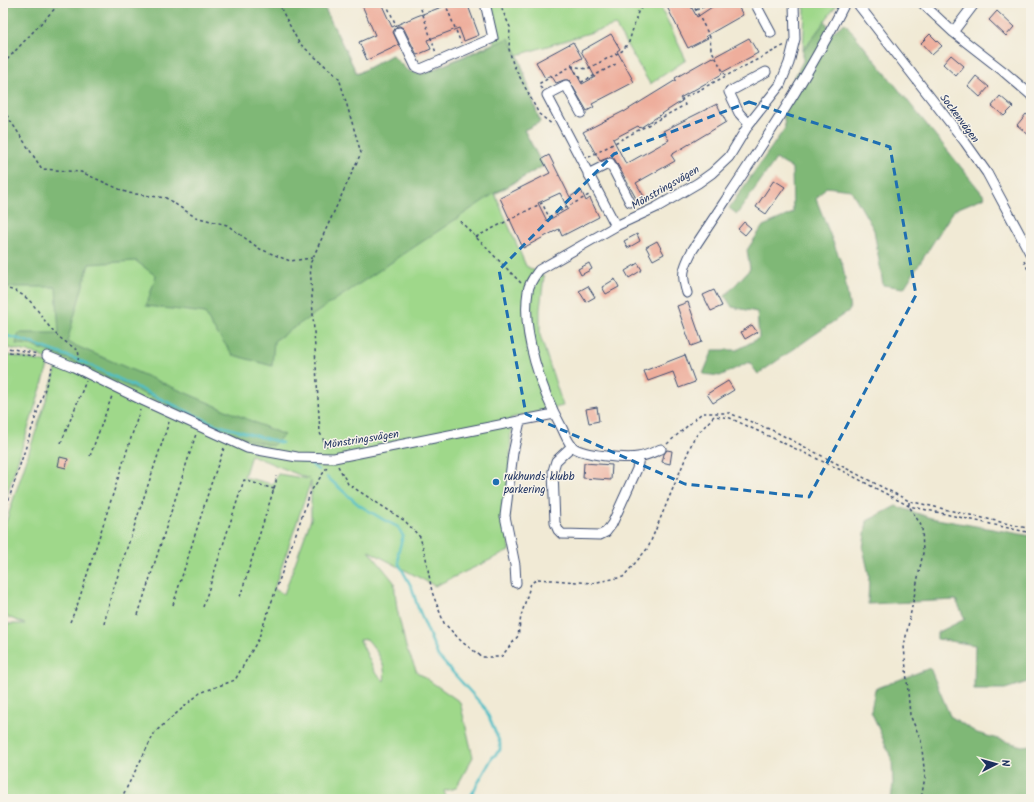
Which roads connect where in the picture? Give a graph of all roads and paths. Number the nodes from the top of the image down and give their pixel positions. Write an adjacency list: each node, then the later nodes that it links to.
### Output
1 (60, 3): 24 (path)
2 (278, 3): 42 (path)
3 (386, 3): 18 (path)
4 (419, 3): 23 (path)
5 (445, 3): 22 (path)
6 (485, 3): 22 (street)
7 (499, 3): 34 (path)
8 (646, 3): 26 (path)
9 (692, 3): 17 (path)
10 (711, 3): 17 (path)
11 (755, 3): 20 (street)
12 (794, 3): 21 (street, Mönstringsvägen)
13 (845, 3): 49 (street)
14 (858, 3): 43 (street, Sockenvägen)
15 (922, 3): 19 (street)
16 (975, 3): 19 (street)
17 (696, 10): 28 (path)
18 (399, 32): 23 (street)
19 (953, 32): 30 (street)
20 (771, 34)
21 (795, 39): 28 (path); 33 (street, Mönstringsvägen)
22 (464, 50): 23 (street)
23 (439, 61)
24 (3, 64)
25 (616, 64): 26 (path)
26 (572, 66): 29 (path)
27 (766, 72): 33 (street)
28 (725, 76): 35 (path)
29 (547, 94): 32 (street); 35 (street)
30 (1031, 95)
31 (3, 104): 42 (path)
32 (581, 113)
33 (749, 124): 40 (street, Mönstringsvägen)
34 (553, 125)
35 (582, 161): 36 (street)
36 (588, 174): 38 (street); 40 (street)
37 (591, 194): 41 (path)
38 (630, 202)
39 (460, 221): 41 (path)
40 (616, 226): 48 (street, Mönstringsvägen)
41 (476, 237): 48 (path)
42 (313, 258): 67 (path)
43 (1027, 258): 45 (path)
44 (1031, 264): 45 (path)
45 (1026, 266): 46 (path)
46 (1031, 276)
47 (3, 288): 52 (path)
48 (528, 290): 58 (street, Mönstringsvägen)
49 (687, 293)
50 (3, 347): 53 (path)
51 (3, 351): 53 (path)
52 (79, 356)
53 (51, 357): 54 (street, Mönstringsvägen); 72 (path)
54 (89, 374): 55 (street, Mönstringsvägen); 61 (path)
55 (116, 388): 56 (street, Mönstringsvägen); 65 (path)
56 (144, 401): 57 (street, Mönstringsvägen); 80 (path)
57 (172, 414): 60 (street, Mönstringsvägen); 81 (path)
58 (554, 414): 59 (street, Mönstringsvägen); 63 (street, Mönstringsvägen)
59 (520, 421): 67 (street, Mönstringsvägen); 75 (street)
60 (199, 425): 67 (street, Mönstringsvägen); 79 (path)
61 (61, 443)
62 (224, 446): 77 (path)
63 (572, 446): 66 (street); 66 (street)
64 (661, 449): 66 (street); 70 (path)
65 (90, 456)
66 (639, 457)
67 (334, 458): 71 (path); 82 (path)
68 (276, 476): 69 (path)
69 (274, 489): 76 (path); 78 (path)
70 (909, 501): 71 (path); 73 (path)
71 (909, 506): 74 (path); 83 (path)
72 (3, 517)
73 (1031, 529)
74 (1031, 533)
75 (516, 583)
76 (240, 597)
77 (173, 605)
78 (203, 607)
79 (138, 616)
80 (70, 622)
81 (104, 624)
82 (121, 799)
83 (921, 799)

